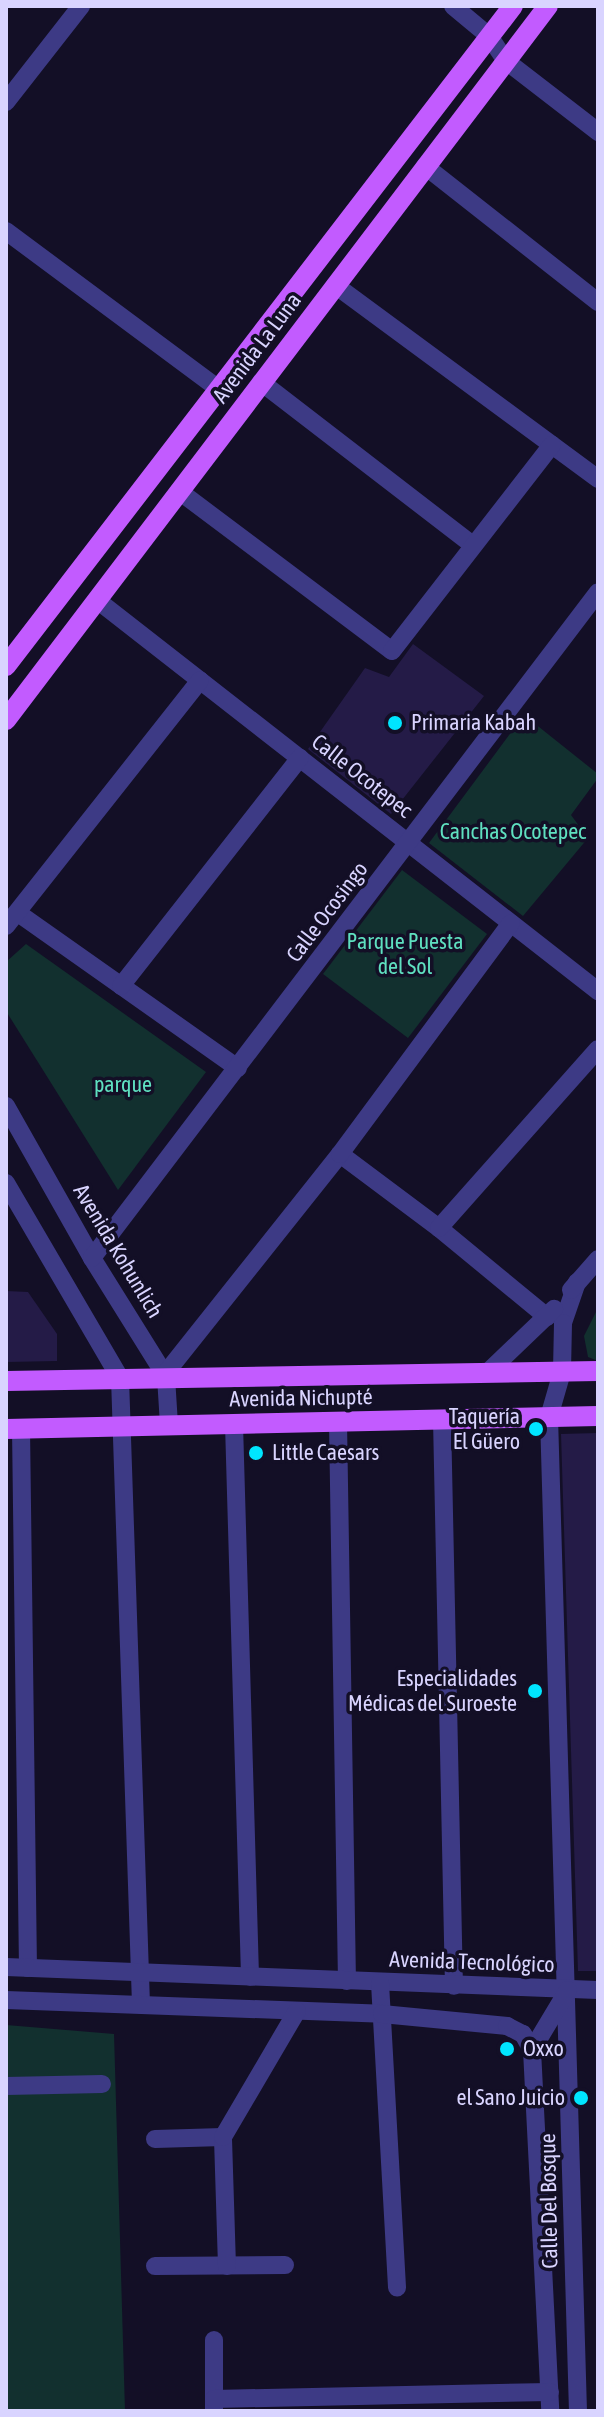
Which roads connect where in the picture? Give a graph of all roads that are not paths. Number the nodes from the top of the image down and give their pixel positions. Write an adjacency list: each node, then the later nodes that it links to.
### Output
1 (81, 6): 7 (street)
2 (453, 6): 5 (street)
3 (513, 6): 5 (main road, Avenida La Luna)
4 (548, 6): 6 (main road, Avenida La Luna)
5 (489, 36): 6 (street); 14 (main road, Avenida La Luna)
6 (505, 60): 8 (street); 9 (main road, Avenida La Luna)
7 (6, 102)
8 (598, 132)
9 (425, 166): 11 (main road, Avenida La Luna); 12 (street)
10 (6, 231): 14 (street)
11 (335, 285): 13 (main road, Avenida La Luna); 15 (street)
12 (598, 302)
13 (261, 382): 17 (main road, Avenida La Luna); 18 (street)
14 (219, 389): 21 (main road, Avenida La Luna)
15 (552, 445): 16 (street); 18 (street)
16 (598, 479)
17 (179, 491): 18 (street); 20 (main road, Avenida La Luna)
18 (473, 545)
19 (598, 592): 25 (street, Calle Ocosingo)
20 (97, 600): 22 (street, Calle Ocotepec); 23 (main road, Avenida La Luna)
21 (6, 666)
22 (200, 680): 24 (street, Calle Ocotepec); 26 (street)
23 (6, 720)
24 (300, 758): 25 (street, Calle Ocotepec); 28 (street)
25 (410, 844): 27 (street, Calle Ocotepec); 31 (street, Calle Ocosingo)
26 (12, 919): 28 (street)
27 (511, 923): 29 (street, Calle Ocotepec); 33 (street)
28 (121, 986): 31 (street)
29 (598, 991)
30 (598, 1049): 35 (street)
31 (238, 1068): 36 (street, Calle Ocosingo)
32 (6, 1106): 36 (street, Avenida Kohunlich)
33 (340, 1154): 35 (street); 43 (street)
34 (6, 1183): 44 (street)
35 (439, 1228): 39 (street)
36 (92, 1258): 43 (street, Avenida Kohunlich)
37 (598, 1259): 38 (street)
38 (577, 1282): 39 (street); 41 (street, Calle Del Bosque)
39 (547, 1317): 42 (street)
40 (598, 1371): 41 (main road, Avenida Nichupté)
41 (562, 1372): 42 (main road, Avenida Nichupté); 47 (street, Calle Del Bosque)
42 (487, 1373): 43 (main road, Avenida Nichupté)
43 (166, 1375): 44 (main road, Avenida Nichupté); 51 (street, Avenida Kohunlich)
44 (120, 1378): 45 (main road, Avenida Nichupté); 52 (street)
45 (6, 1381)
46 (598, 1416): 47 (main road, Avenida Nichupté)
47 (549, 1417): 48 (main road, Avenida Nichupté); 61 (street, Calle Del Bosque)
48 (442, 1419): 49 (main road, Avenida Nichupté); 60 (street)
49 (338, 1422): 50 (main road, Avenida Nichupté); 58 (street)
50 (234, 1424): 51 (main road, Avenida Nichupté); 57 (street)
51 (169, 1425): 52 (main road, Avenida Nichupté)
52 (123, 1427): 53 (main road, Avenida Nichupté); 56 (street)
53 (14, 1428): 55 (street)
54 (6, 1967): 55 (street, Avenida Tecnológico)
55 (28, 1968): 56 (street, Avenida Tecnológico)
56 (139, 1973): 57 (street, Avenida Tecnológico); 64 (street)
57 (250, 1977): 58 (street, Avenida Tecnológico)
58 (347, 1981): 59 (street, Avenida Tecnológico)
59 (380, 1983): 60 (street, Avenida Tecnológico); 66 (street)
60 (454, 1986): 61 (street, Avenida Tecnológico)
61 (568, 1990): 62 (street); 67 (street, Avenida Tecnológico); 79 (street, Calle Del Bosque)
62 (598, 1990)
63 (6, 2000): 64 (street)
64 (141, 2005): 65 (street)
65 (297, 2011): 66 (street); 70 (street)
66 (382, 2014): 67 (street); 75 (street)
67 (532, 2050): 78 (street, Calle Del Bosque)
68 (102, 2084): 69 (street)
69 (6, 2086)
70 (223, 2137): 71 (street); 74 (street)
71 (155, 2139)
72 (285, 2265): 74 (street)
73 (155, 2266): 74 (street)
74 (227, 2266)
75 (397, 2288)
76 (214, 2340): 80 (street)
77 (598, 2392): 79 (street)
78 (550, 2402): 80 (street)
79 (578, 2402)
80 (214, 2405)

